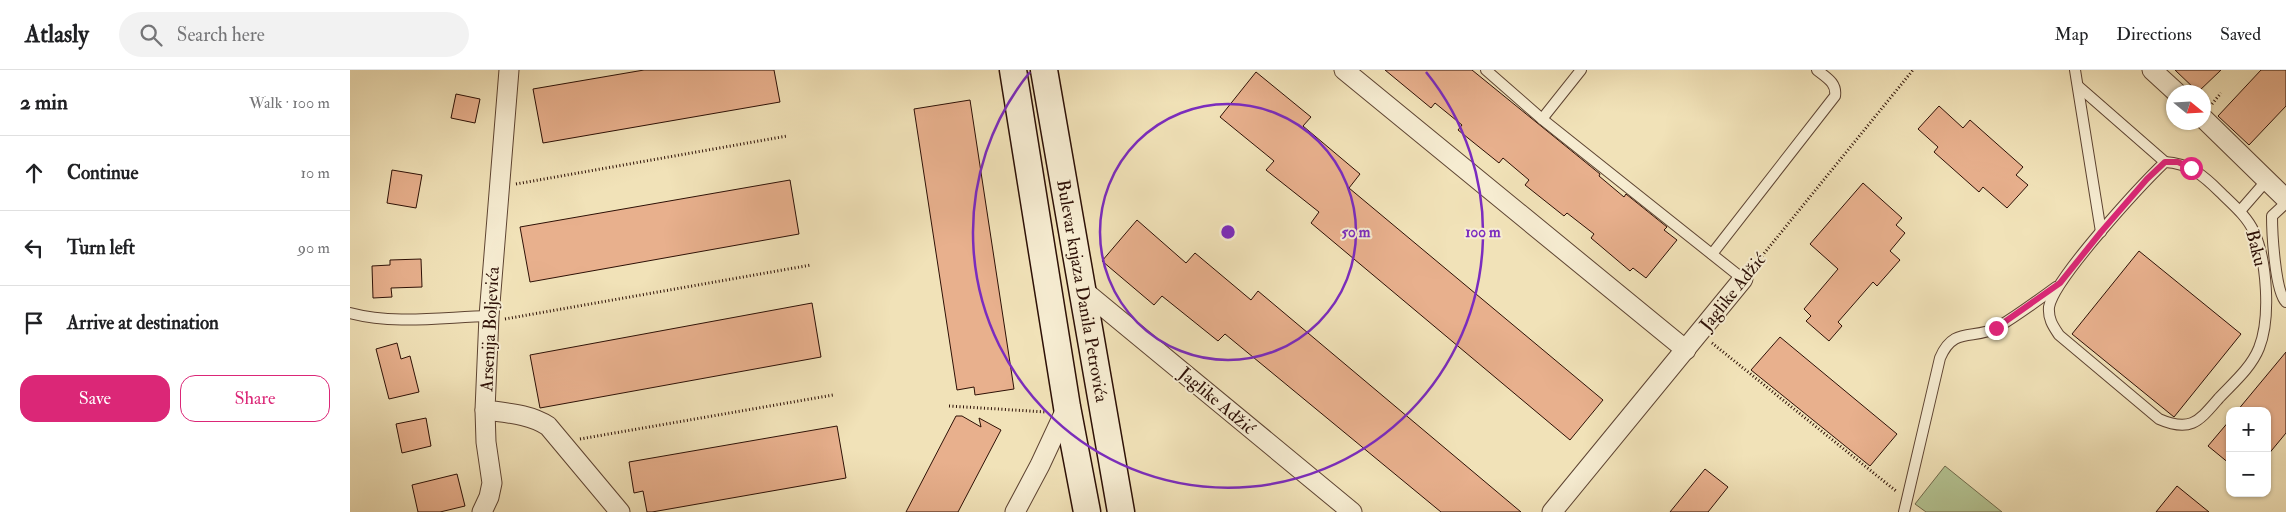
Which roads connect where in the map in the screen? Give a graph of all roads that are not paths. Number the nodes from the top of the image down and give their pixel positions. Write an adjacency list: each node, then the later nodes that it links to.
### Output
1 (508, 70): 26 (street, Arsenija Boljevića)
2 (1013, 70): 29 (main road, Bulevar knjaza Danila Petrovića)
3 (1044, 70): 23 (main road, Bulevar knjaza Danila Petrovića)
4 (1344, 70): 27 (street)
5 (1486, 70): 12 (lane)
6 (1581, 70): 12 (lane)
7 (1817, 70): 20 (lane)
8 (2075, 70): 11 (lane)
9 (2152, 70): 10 (street)
10 (2168, 85)
11 (2078, 86): 14 (lane); 19 (lane)
12 (1542, 118): 20 (lane)
13 (2211, 126): 15 (street)
14 (2165, 162): 18 (lane); 19 (lane)
15 (2267, 180): 16 (street); 18 (lane, Baku)
16 (2286, 199)
17 (2286, 203): 24 (lane)
18 (2240, 211): 22 (lane, Baku)
19 (2101, 232): 22 (lane)
20 (1712, 254): 21 (lane)
21 (1743, 279): 27 (street, Jaglike Adžić)
22 (2060, 283): 37 (lane)
23 (1082, 290): 34 (main road, Bulevar knjaza Danila Petrovića); 35 (street, Jaglike Adžić)
24 (2286, 302)
25 (350, 313): 26 (lane)
26 (496, 318): 28 (street, Arsenija Boljevića)
27 (1686, 350): 36 (street, Jaglike Adžić)
28 (486, 410): 30 (street); 31 (street, Arsenija Boljevića)
29 (1060, 410): 32 (street); 33 (main road, Bulevar knjaza Danila Petrovića)
30 (482, 512)
31 (620, 512)
32 (1014, 512)
33 (1087, 512)
34 (1120, 512)
35 (1352, 512)
36 (1552, 512)
37 (1904, 512)

